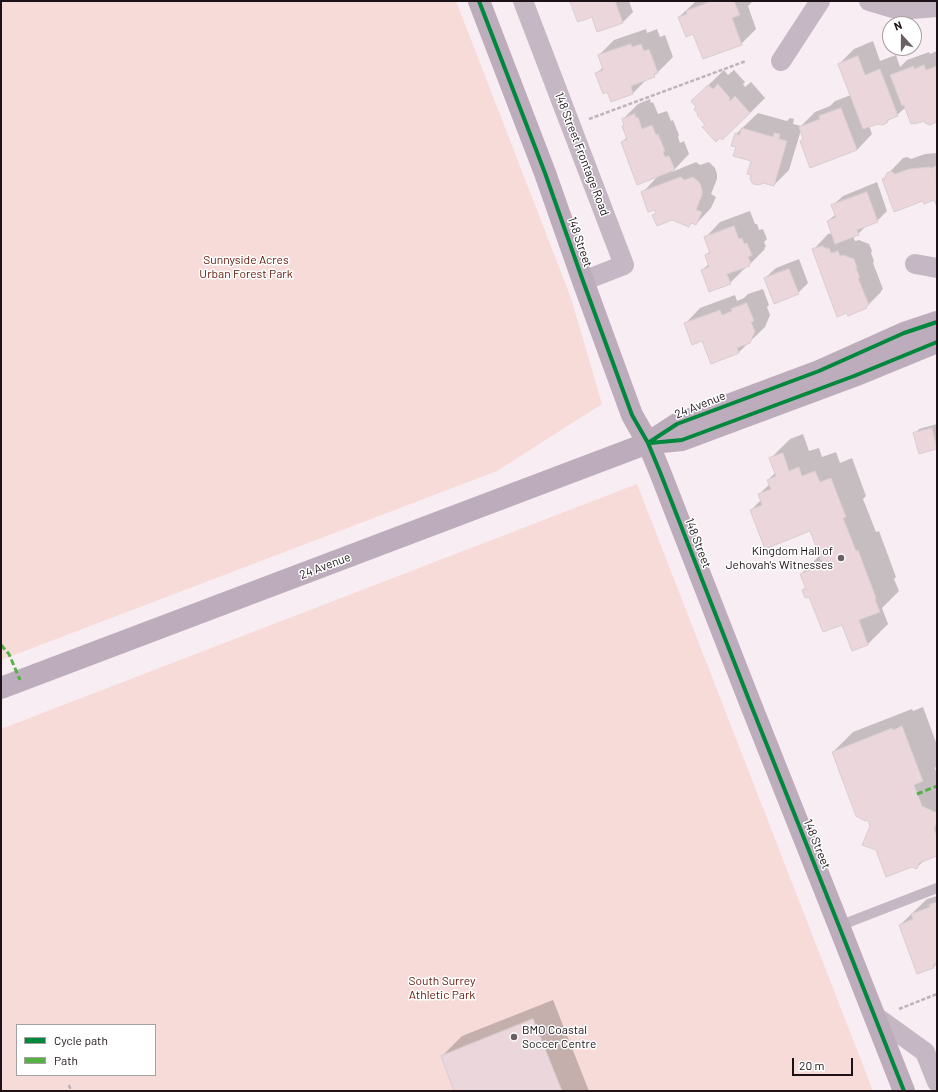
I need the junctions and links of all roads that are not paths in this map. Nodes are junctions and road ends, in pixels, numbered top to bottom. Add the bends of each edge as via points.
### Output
1 (479, 1) edge
2 (523, 1) edge
3 (820, 1) edge
4 (869, 1) edge
5 (937, 7) edge
6 (781, 61) dead end
7 (915, 264) dead end
8 (937, 268) edge
9 (583, 281) junction
10 (937, 322) edge
11 (937, 342) edge
12 (648, 443) junction
13 (1, 688) edge
14 (937, 888) edge
15 (839, 926) junction
16 (885, 1013) junction
17 (937, 1082) edge
18 (904, 1091) edge

1 - 9 main road, 148 Street
2 - 9 street, 148 Street Frontage Road via 624,265
3 - 6 street
4 - 5 street via 899,10
7 - 8 street
9 - 12 main road, 148 Street via 632,415
10 - 12 main road, 24 Avenue via 677,424
11 - 12 main road, 24 Avenue via 682,440
12 - 13 main road, 24 Avenue
12 - 15 main road, 148 Street
14 - 15 lane
15 - 16 main road, 148 Street
16 - 17 street via 925,1052
16 - 18 main road, 148 Street

